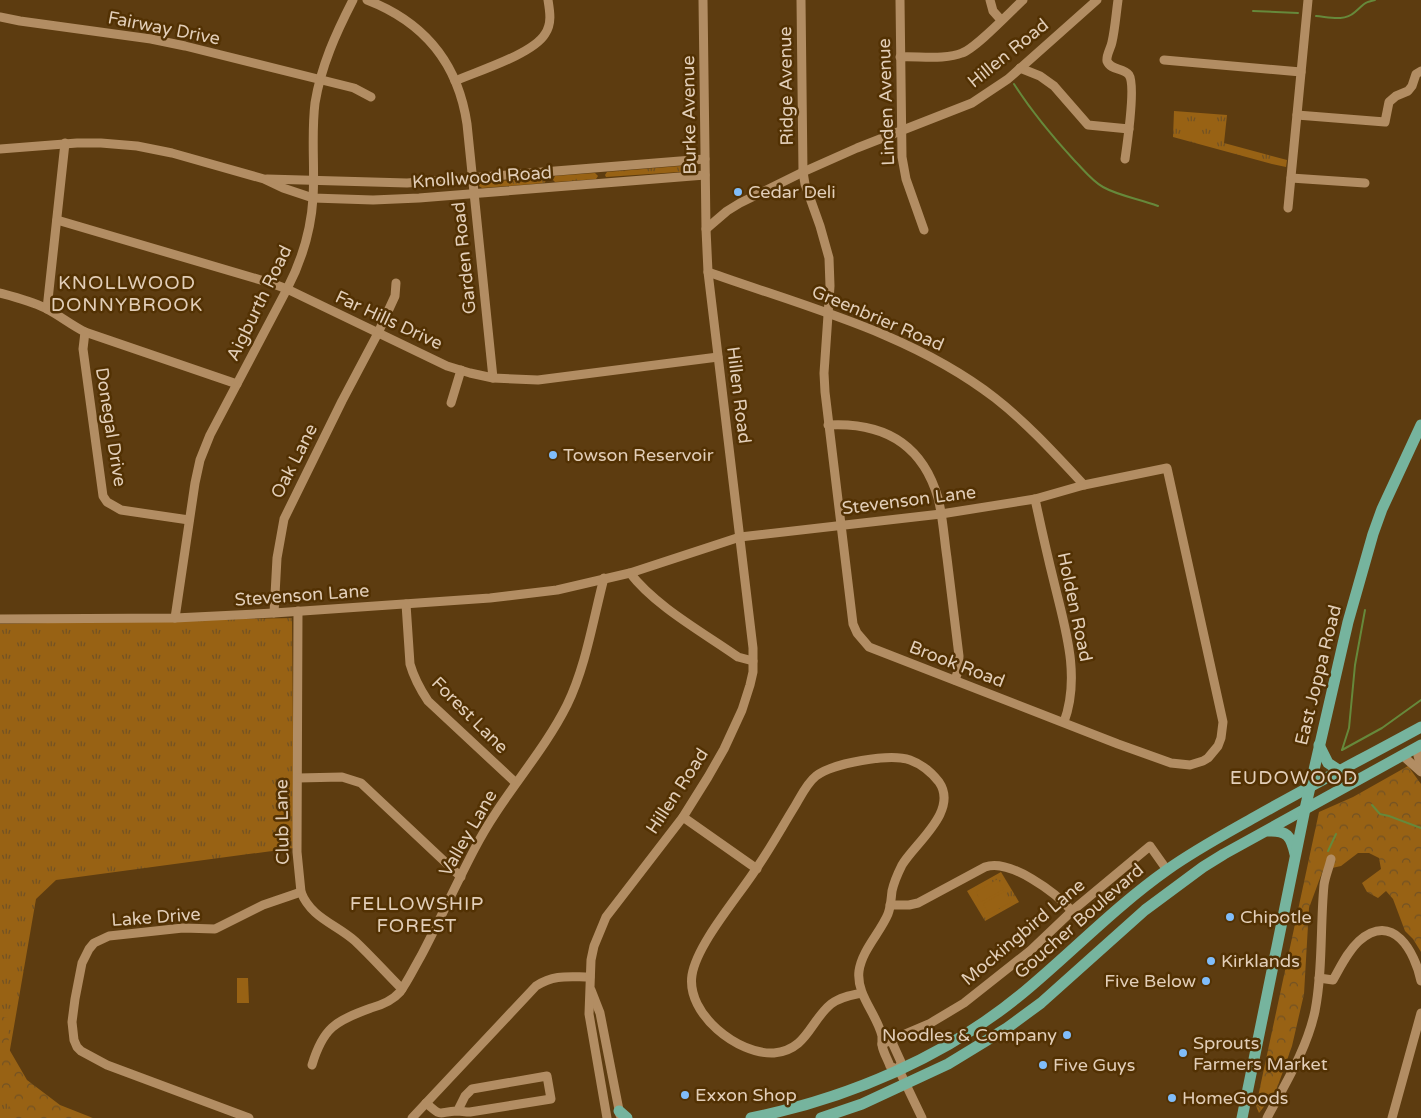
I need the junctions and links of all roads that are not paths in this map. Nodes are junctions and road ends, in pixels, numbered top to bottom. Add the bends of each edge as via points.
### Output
1 (353, 0) edge
2 (367, 0) edge
3 (548, 0) edge
4 (704, 0) edge
5 (801, 0) edge
6 (900, 0) edge
7 (990, 0) edge
8 (1023, 0) edge
9 (1097, 0) edge
10 (1118, 0) edge
11 (1308, 0) edge
12 (0, 17) edge
13 (1001, 20) junction
14 (900, 57) junction
15 (1164, 60) dead end
16 (1020, 68) junction
17 (1421, 71) edge
18 (1302, 72) junction
19 (320, 80) junction
20 (455, 81) junction
21 (371, 97) dead end
22 (1297, 115) junction
23 (901, 130) junction
24 (1128, 130) junction
25 (65, 143) junction
26 (0, 149) edge
27 (705, 159) junction
28 (1125, 159) dead end
29 (804, 172) junction
30 (706, 175) junction
31 (472, 178) junction
32 (1291, 178) junction
33 (264, 179) junction
34 (313, 181) junction
35 (1365, 183) dead end
36 (474, 195) junction
37 (313, 198) junction
38 (1288, 208) dead end
39 (57, 220) junction
40 (706, 229) junction
41 (924, 230) dead end
42 (708, 272) junction
43 (396, 283) dead end
44 (287, 289) junction
45 (0, 293) edge
46 (47, 309) junction
47 (828, 312) junction
48 (85, 332) junction
49 (378, 334) junction
50 (718, 357) junction
51 (461, 370) junction
52 (493, 378) junction
53 (237, 384) junction
54 (451, 402) dead end
55 (828, 425) junction
56 (1421, 425) edge
57 (1166, 468) joint
58 (1084, 485) junction
59 (1035, 499) junction
60 (941, 514) junction
61 (190, 520) junction
62 (841, 526) junction
63 (740, 537) junction
64 (656, 563) junction
65 (630, 573) junction
66 (604, 578) junction
67 (406, 604) junction
68 (298, 611) junction
69 (274, 613) junction
70 (175, 618) junction
71 (0, 619) edge
72 (753, 661) junction
73 (955, 680) junction
74 (1064, 722) junction
75 (1421, 727) edge
76 (1319, 745) junction
77 (1419, 747) edge
78 (1402, 756) junction
79 (1421, 768) edge
80 (1340, 771) junction
81 (1421, 772) edge
82 (298, 778) junction
83 (516, 783) junction
84 (1310, 786) junction
85 (1305, 809) junction
86 (683, 817) junction
87 (1266, 831) junction
88 (1296, 856) junction
89 (1331, 859) dead end
90 (757, 869) junction
91 (1167, 870) junction
92 (461, 877) junction
93 (301, 892) junction
94 (890, 905) junction
95 (1072, 911) junction
96 (590, 977) junction
97 (1319, 978) junction
98 (1421, 981) edge
99 (402, 989) junction
100 (591, 990) junction
101 (862, 993) junction
102 (1421, 1014) edge
103 (882, 1040) junction
104 (891, 1040) junction
105 (312, 1065) dead end
106 (899, 1070) junction
107 (906, 1084) junction
108 (426, 1103) junction
109 (458, 1110) junction
110 (622, 1116) edge
111 (249, 1118) edge
112 (412, 1118) edge
113 (607, 1118) edge
114 (751, 1118) edge
115 (821, 1118) edge
116 (922, 1118) edge
117 (1242, 1118) edge
118 (1267, 1118) edge
119 (1392, 1118) edge

1 - 19 street, Aigburth Road via 332,42
2 - 20 street, Garden Road via 394,12 419,30 436,49
3 - 20 street via 550,25 533,47
4 - 27 street, Burke Avenue
5 - 29 street, Ridge Avenue
6 - 14 street, Linden Avenue
7 - 13 street
8 - 13 street
9 - 16 street, Hillen Road
10 - 24 street via 1107,58 1113,68 1123,70 1130,77
11 - 18 street
12 - 19 street, Fairway Drive via 159,41
13 - 14 street via 962,53
14 - 23 street, Linden Avenue
15 - 18 street
16 - 23 street, Hillen Road via 972,103
16 - 24 street via 1054,86 1088,125
17 - 22 street via 1416,74 1408,91 1389,102 1385,122
18 - 22 street
19 - 21 street, Fairway Drive via 354,88
19 - 34 street, Aigburth Road via 314,113
20 - 31 street, Garden Road via 466,113
22 - 32 street
23 - 29 street, Hillen Road
23 - 41 street, Linden Avenue via 904,167
24 - 28 street
25 - 26 street, Knollwood Road
25 - 33 street, Knollwood Road via 156,149
25 - 39 street
27 - 30 street, Burke Avenue
27 - 31 street, Knollwood Road
29 - 40 street, Hillen Road via 740,203
29 - 47 street, Brook Road via 829,258
30 - 36 street, Knollwood Road
30 - 40 street, Burke Avenue
31 - 34 street, Knollwood Road via 407,183
31 - 36 street, Garden Road
32 - 35 street
32 - 38 street
33 - 34 street, Knollwood Road
33 - 37 street, Knollwood Road
34 - 37 street, Aigburth Road
36 - 37 street, Knollwood Road via 398,199
36 - 52 street, Garden Road
37 - 44 street, Aigburth Road via 305,246
39 - 44 street, Far Hills Drive
39 - 46 street
40 - 42 street, Hillen Road
42 - 47 street, Greenbrier Road
42 - 50 street, Hillen Road
43 - 49 street, Oak Lane via 395,296
44 - 49 street, Far Hills Drive
44 - 53 street, Aigburth Road
45 - 46 street
46 - 48 street
47 - 55 street, Brook Road via 824,384
47 - 58 street, Greenbrier Road via 939,361 987,393 1020,419
48 - 53 street
48 - 61 street, Donegal Drive via 83,349 103,496 121,510
49 - 51 street, Far Hills Drive
49 - 69 street, Oak Lane via 284,519 276,558
50 - 52 street, Far Hills Drive via 538,380
50 - 63 street, Hillen Road
51 - 52 street, Far Hills Drive
51 - 54 street
53 - 61 street, Aigburth Road via 202,454
55 - 60 street via 877,429 906,445 933,484
55 - 62 street, Brook Road
56 - 76 main road, East Joppa Road via 1373,534
57 - 58 street, Stevenson Lane
57 - 74 street, Brook Road via 1223,722 1221,738 1214,752 1203,761 1182,765
58 - 59 street, Stevenson Lane
59 - 60 street, Stevenson Lane
59 - 74 street, Holden Road via 1070,659 1072,687
60 - 62 street, Stevenson Lane
60 - 73 street via 959,656
61 - 70 street, Aigburth Road
62 - 63 street, Stevenson Lane
62 - 73 street, Brook Road via 853,624 860,638 869,647
63 - 64 street, Stevenson Lane
63 - 72 street, Hillen Road
64 - 65 street, Stevenson Lane
64 - 66 street, Stevenson Lane
65 - 66 street, Stevenson Lane
65 - 72 street via 639,586 655,599 738,657
66 - 67 street, Stevenson Lane via 557,590
66 - 83 street, Valley Lane via 574,690 554,728
67 - 68 street, Stevenson Lane
67 - 83 street, Forest Lane via 410,664 421,691
68 - 69 street, Stevenson Lane
68 - 82 street, Club Lane
69 - 70 street, Stevenson Lane
70 - 71 street, Stevenson Lane
72 - 86 street, Hillen Road via 750,685 734,728
73 - 74 street, Brook Road
75 - 80 main road, Goucher Boulevard
76 - 80 main road via 1328,763
76 - 84 main road, East Joppa Road
77 - 78 main road, Goucher Boulevard
77 - 79 street
78 - 81 street
78 - 85 main road, Goucher Boulevard
80 - 84 main road, Goucher Boulevard
82 - 92 street via 342,777 361,783
82 - 93 street, Club Lane via 297,852
83 - 92 street, Valley Lane via 481,836
84 - 85 main road, East Joppa Road
84 - 91 main road, Goucher Boulevard
85 - 87 main road, Goucher Boulevard
85 - 88 main road, East Joppa Road
86 - 90 street
86 - 96 street, Hillen Road via 606,917 594,946
87 - 88 main road via 1286,833
87 - 107 main road, Goucher Boulevard via 1203,867 1160,899 1054,993 1014,1023 965,1054
88 - 117 main road, East Joppa Road
89 - 97 street via 1324,883
90 - 94 street via 818,774 849,763 906,758 931,773 941,787 944,800 935,824 901,868
90 - 101 street via 696,960 691,984 705,1017 742,1046 773,1053 796,1045 834,1001
91 - 95 street, Mockingbird Lane via 1150,846
91 - 106 main road, Goucher Boulevard via 1007,1005
92 - 99 street, Valley Lane
93 - 99 street, Club Lane via 317,915 355,941
93 - 111 street, Lake Drive via 263,905 215,929 183,928 109,936 94,943 82,963 72,1022 74,1040 81,1051 115,1069
94 - 95 street via 918,903 985,867 996,865 1036,881 1057,895
94 - 101 street via 879,933 860,964 858,975
95 - 104 street, Mockingbird Lane via 1031,950 964,1003 929,1024
96 - 100 street, Hillen Road
96 - 108 street via 555,977 536,986
97 - 98 street via 1333,980 1355,946 1366,936 1381,931 1394,933 1408,946
97 - 118 street via 1308,1034
99 - 105 street, Valley Lane via 388,1002 354,1015 326,1033 318,1045
100 - 110 street via 600,1013
100 - 113 street via 589,1014
101 - 103 street
102 - 119 street
103 - 104 street
103 - 106 street via 890,1066
104 - 106 street via 901,1062
106 - 107 street
106 - 114 main road, Goucher Boulevard via 833,1097
107 - 115 main road, Goucher Boulevard
107 - 116 street
108 - 109 street via 437,1113
108 - 112 street
109 - 109 street via 470,1112 550,1099 547,1076 472,1089

